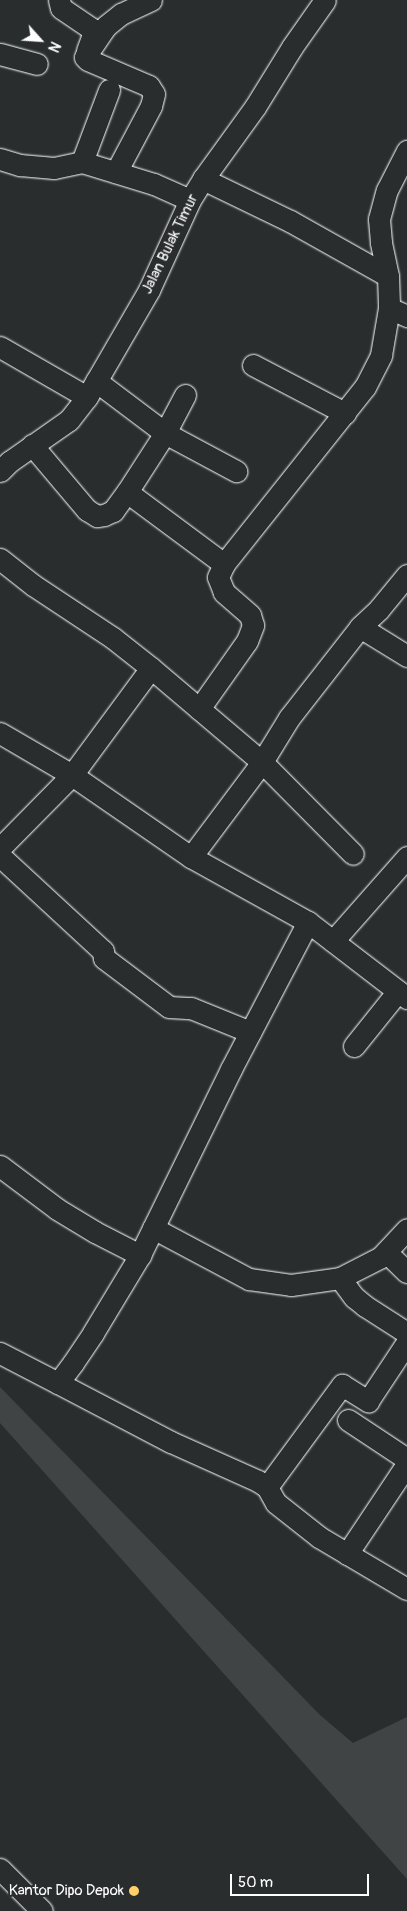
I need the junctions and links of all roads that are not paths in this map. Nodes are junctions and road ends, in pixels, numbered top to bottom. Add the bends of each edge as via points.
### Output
1 (59, 0) edge
2 (151, 0) edge
3 (326, 0) edge
4 (0, 54) edge
5 (85, 57) junction
6 (37, 64) dead end
7 (109, 90) dead end
8 (407, 152) edge
9 (0, 159) edge
10 (82, 162) junction
11 (116, 172) junction
12 (203, 179) junction
13 (190, 200) junction
14 (388, 276) junction
15 (398, 312) edge
16 (0, 346) edge
17 (253, 365) dead end
18 (91, 389) junction
19 (185, 395) dead end
20 (345, 413) junction
21 (165, 433) junction
22 (32, 445) junction
23 (0, 471) edge
24 (236, 471) dead end
25 (127, 492) junction
26 (0, 559) edge
27 (224, 564) junction
28 (407, 574) edge
29 (360, 628) junction
30 (407, 656) edge
31 (151, 668) junction
32 (199, 709) junction
33 (0, 733) edge
34 (262, 762) junction
35 (72, 775) junction
36 (0, 848) edge
37 (353, 854) dead end
38 (0, 856) edge
39 (191, 857) junction
40 (407, 858) edge
41 (308, 922) junction
42 (333, 942) junction
43 (403, 994) edge
44 (250, 1032) junction
45 (354, 1046) dead end
46 (0, 1166) edge
47 (153, 1228) junction
48 (407, 1230) edge
49 (386, 1252) junction
50 (140, 1255) junction
51 (407, 1272) edge
52 (340, 1278) junction
53 (407, 1333) edge
54 (407, 1342) edge
55 (0, 1353) edge
56 (58, 1383) junction
57 (348, 1420) dead end
58 (407, 1459) edge
59 (407, 1464) edge
60 (267, 1487) junction
61 (347, 1554) junction
62 (407, 1589) edge
63 (0, 1869) edge
64 (42, 1911) edge

1 - 5 street via 60,8 92,29
2 - 5 street via 121,14 106,26
3 - 12 street, Jalan Bulak Timur
4 - 6 street
5 - 11 street via 149,86 154,94 151,106
7 - 10 street
8 - 14 street via 387,190 379,219
9 - 10 street via 20,165 54,168
10 - 11 street
11 - 13 street
12 - 13 street, Jalan Bulak Timur
12 - 14 street via 290,221
13 - 18 street, Jalan Bulak Timur via 149,290
14 - 15 street
15 - 20 street via 381,355
16 - 18 street
17 - 20 street
18 - 21 street
18 - 22 street, Jalan Bulak Timur via 69,420
19 - 21 street
20 - 27 street
21 - 24 street
21 - 25 street
22 - 23 street, Jalan Bulak Timur
22 - 25 street via 88,510 97,516 113,511
25 - 27 street
26 - 31 street via 33,585 114,638
27 - 32 street via 218,577 224,592 250,615 253,625 247,641
28 - 29 street
29 - 30 street
29 - 34 street via 289,718
31 - 32 street
31 - 35 street
32 - 34 street
33 - 35 street
34 - 37 street
34 - 39 street
35 - 36 street
35 - 39 street
38 - 44 street via 103,951 104,958 169,1007 191,1008
39 - 41 street
40 - 42 street
41 - 42 street
41 - 44 street
42 - 43 street
43 - 45 street
44 - 47 street
46 - 50 street via 58,1209
47 - 50 street
47 - 52 street via 249,1278 291,1284
48 - 49 street
49 - 51 street
49 - 52 street
50 - 56 street
52 - 53 street via 365,1306
54 - 60 street via 368,1401 342,1385
55 - 56 street
56 - 60 street
57 - 58 street
59 - 61 street
60 - 61 street via 276,1503 319,1537
61 - 62 street
63 - 64 street

